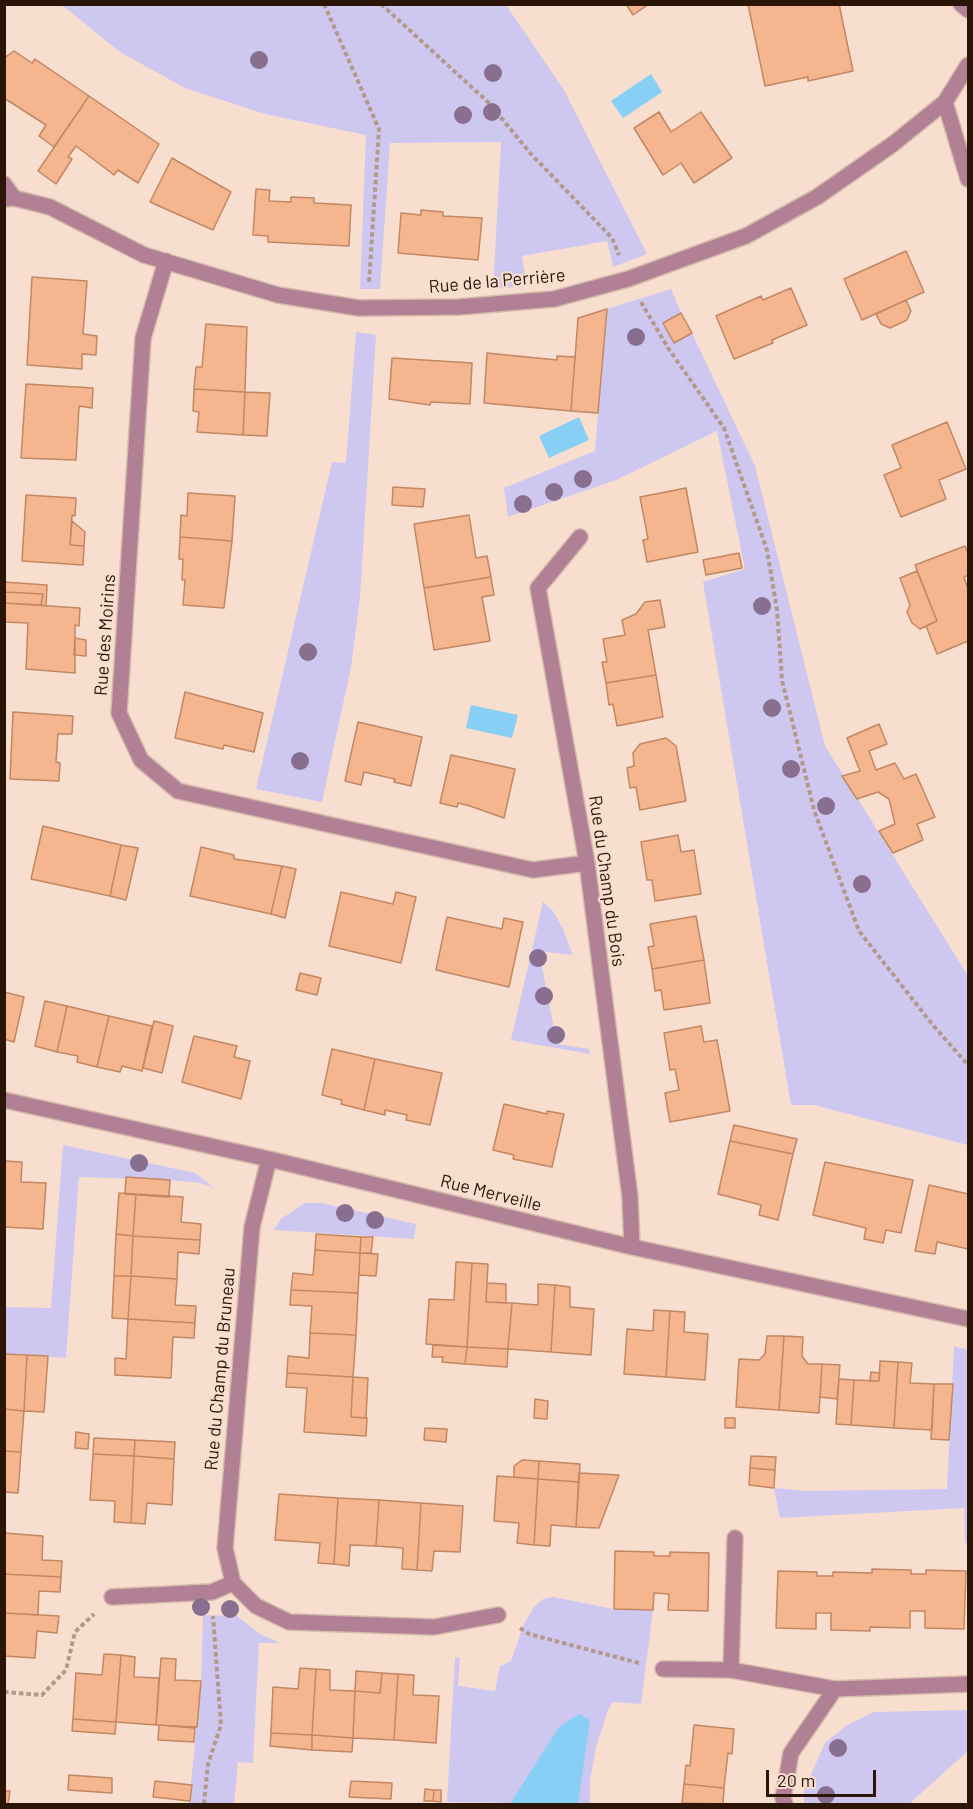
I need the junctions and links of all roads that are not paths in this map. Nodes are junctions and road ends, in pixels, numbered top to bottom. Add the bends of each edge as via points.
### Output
1 (961, 4) edge
2 (969, 10) edge
3 (969, 65) edge
4 (945, 102) junction
5 (969, 179) edge
6 (4, 184) edge
7 (9, 198) edge
8 (166, 261) junction
9 (579, 537) dead end
10 (587, 863) junction
11 (4, 1100) edge
12 (269, 1159) junction
13 (632, 1247) junction
14 (969, 1319) edge
15 (735, 1538) dead end
16 (233, 1583) junction
17 (112, 1597) road end
18 (498, 1615) road end
19 (663, 1669) road end
20 (731, 1670) junction
21 (969, 1684) edge
22 (835, 1689) junction
23 (784, 1804) edge

1 - 2 street
3 - 4 street, Rue de la Perrière
4 - 5 street
4 - 8 street, Rue de la Perrière via 817,197 746,236 628,279 554,299 459,307 367,308 278,295
6 - 7 street, Rue de la Perrière
7 - 8 street, Rue de la Perrière via 50,207 144,255
8 - 10 street, Rue des Moirins via 143,338 119,713 141,760 178,790 533,870
9 - 10 street, Rue du Champ du Bois via 538,588
10 - 13 street, Rue du Champ du Bois via 630,1197
11 - 12 street, Rue Merveille
12 - 13 street, Rue Merveille
12 - 16 street, Rue du Champ du Bruneau via 250,1239 225,1548
13 - 14 street, Rue Merveille
15 - 20 street
16 - 17 street via 212,1592
16 - 18 street via 256,1606 289,1622 434,1627
19 - 20 street
20 - 22 street
21 - 22 street
22 - 23 street via 791,1752

